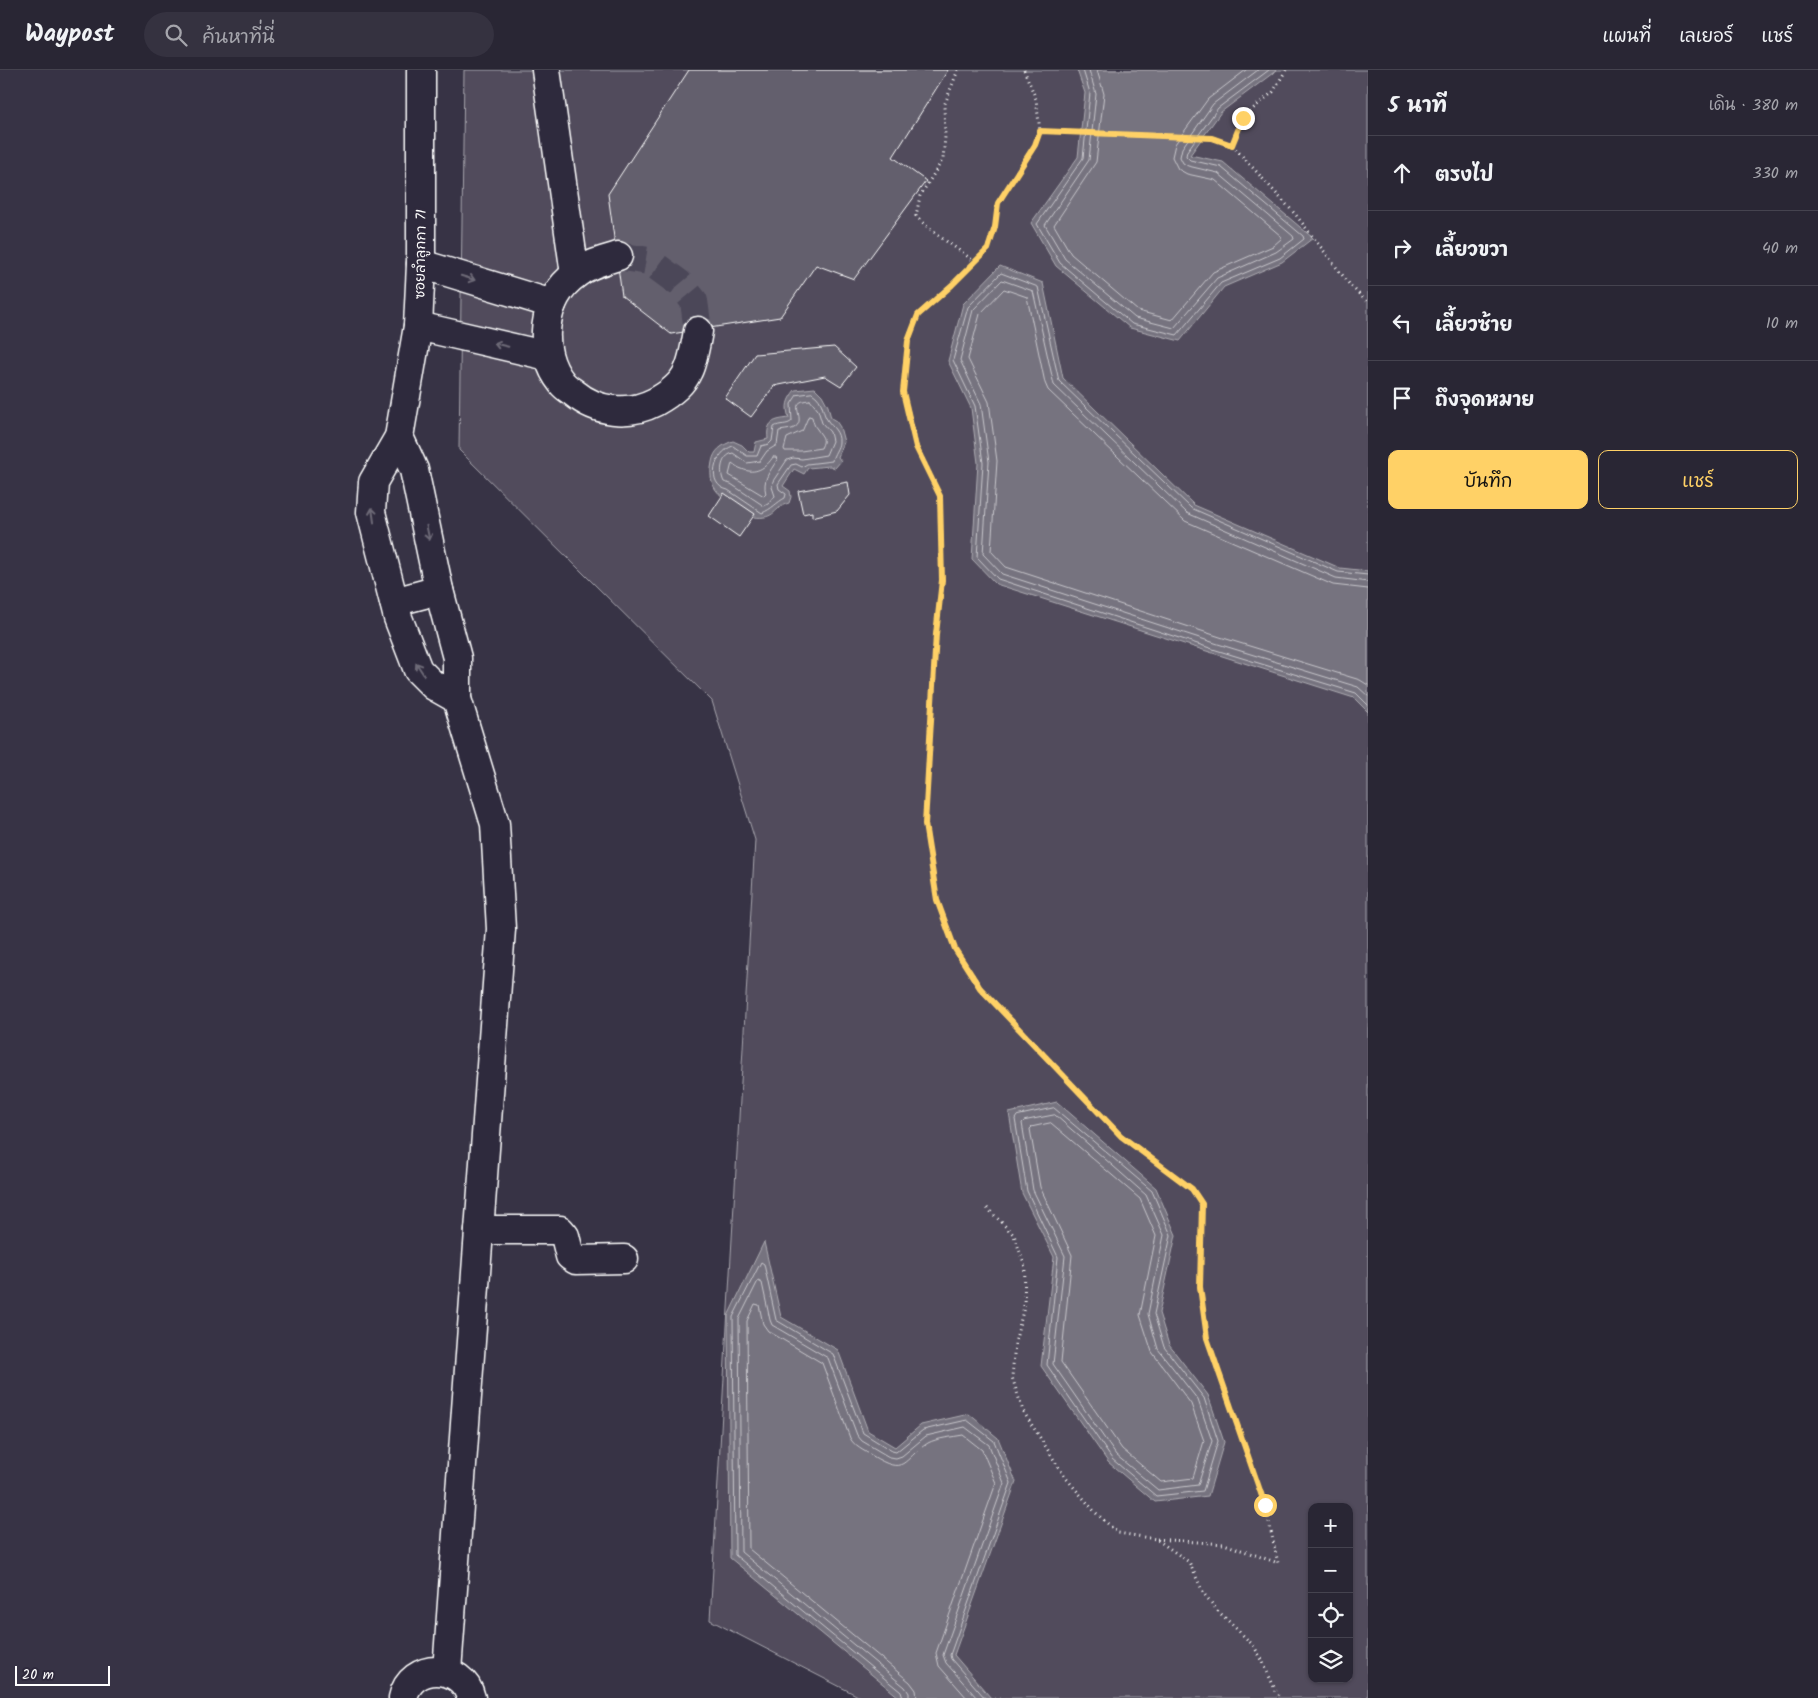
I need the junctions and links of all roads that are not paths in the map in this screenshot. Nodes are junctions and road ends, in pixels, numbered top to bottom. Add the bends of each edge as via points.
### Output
1 (421, 70) edge
2 (546, 70) edge
3 (618, 256) tunnel mouth
4 (421, 264) junction
5 (575, 274) junction
6 (552, 304) junction
7 (418, 326) junction
8 (698, 331) tunnel mouth
9 (548, 356) junction
10 (399, 437) junction
11 (439, 590) junction
12 (394, 602) junction
13 (457, 699) junction
14 (479, 1230) junction
15 (624, 1259) dead end
16 (447, 1671) junction
17 (404, 1698) edge
18 (471, 1698) edge

1 - 4 street, ซอยลำลูกกา 71
2 - 5 street
3 - 5 street via 594,263
4 -> 6 street
4 - 7 street, ซอยลำลูกกา 71
5 - 6 street via 561,288
6 - 9 street via 545,330
9 -> 7 street
7 - 10 street, ซอยลำลูกกา 71
8 - 9 street via 688,371 669,394 643,408 613,411 585,402 562,383
10 -> 11 street via 414,470
12 -> 10 street via 371,512 374,482
11 - 12 street
11 - 13 street via 457,658
13 -> 12 street via 434,686 418,670
13 - 14 street via 496,824 501,929
14 - 15 street via 560,1230 565,1236 570,1256 576,1260
14 - 16 street
16 - 17 street via 429,1671 413,1680
16 - 18 street via 460,1679

